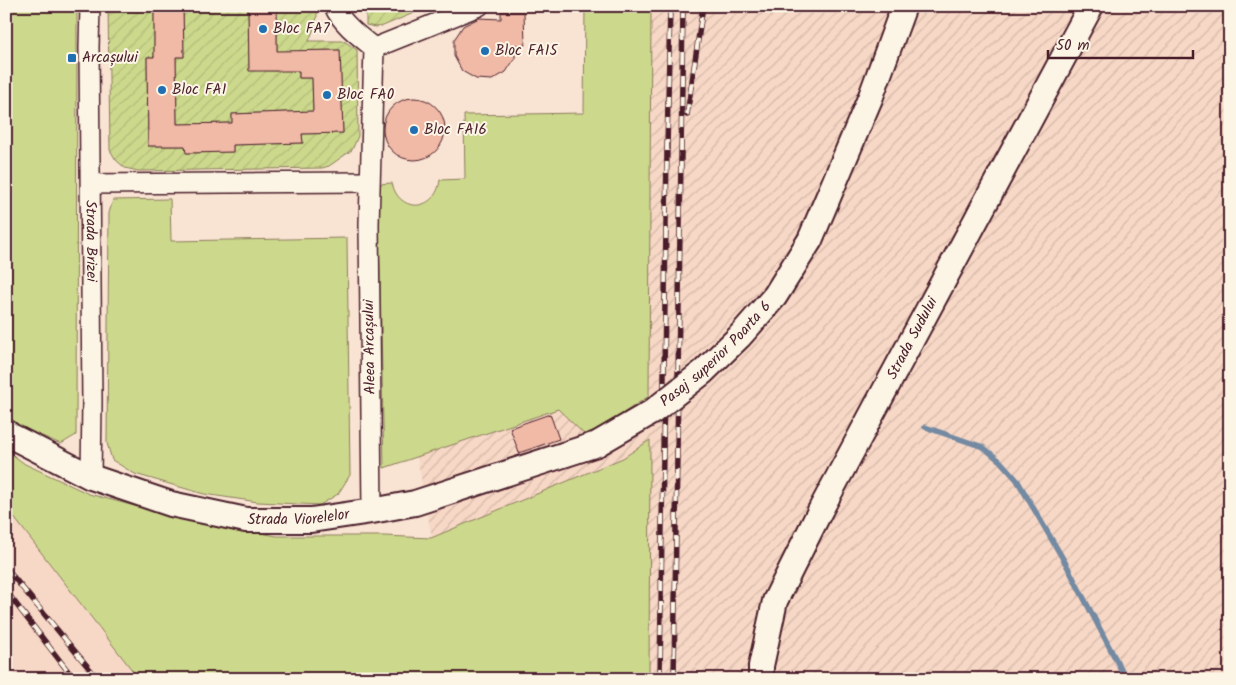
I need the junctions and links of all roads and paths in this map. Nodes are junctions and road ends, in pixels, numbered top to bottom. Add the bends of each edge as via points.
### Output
1 (90, 6) edge
2 (334, 6) edge
3 (479, 6) edge
4 (904, 6) edge
5 (1091, 6) edge
6 (374, 48) junction
7 (369, 182) junction
8 (91, 184) junction
9 (6, 432) edge
10 (597, 444) joint
11 (91, 477) junction
12 (372, 511) junction
13 (761, 679) edge

1 - 8 street, Strada Brizei
2 - 6 street via 337,13
3 - 6 street
4 - 10 street, Pasaj superior Poarta 6, bridge via 871,96 810,240 775,296 703,372 652,412
5 - 13 street, Strada Sudului via 821,509 775,601
6 - 7 street, Aleea Arcașului
7 - 8 street
7 - 12 street, Aleea Arcașului
8 - 11 street, Strada Brizei
9 - 11 street, Strada Viorelelor
10 - 12 street, Strada Viorelelor via 416,503
11 - 12 street, Strada Viorelelor via 170,504 246,520 311,520

